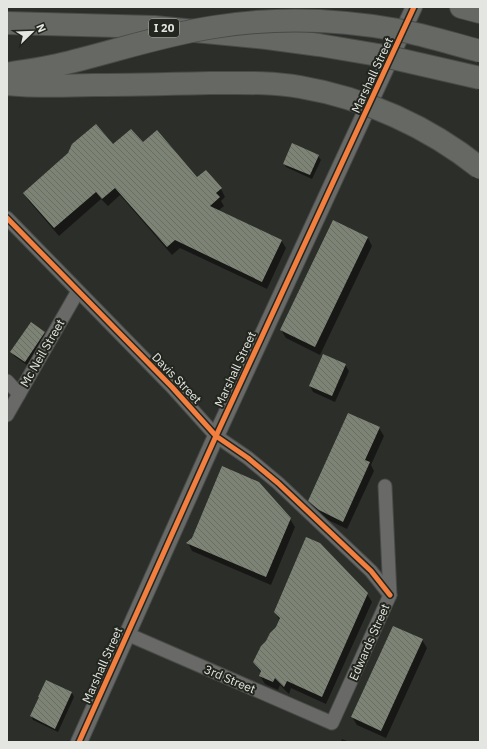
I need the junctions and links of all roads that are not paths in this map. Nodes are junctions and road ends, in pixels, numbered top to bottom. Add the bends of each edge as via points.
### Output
1 (414, 7) edge
2 (461, 7) edge
3 (480, 12) edge
4 (7, 23) edge
5 (480, 51) edge
6 (7, 74) edge
7 (480, 78) edge
8 (7, 84) edge
9 (480, 168) edge
10 (7, 218) edge
11 (78, 290) junction
12 (7, 381) edge
13 (19, 394) junction
14 (7, 415) edge
15 (216, 436) junction
16 (385, 486) dead end
17 (390, 595) junction
18 (127, 634) junction
19 (332, 723) joint
20 (79, 742) edge

1 - 15 street, Marshall Street
2 - 3 highway
4 - 7 highway, I 20, bridge via 154,27 268,38 392,58
5 - 6 highway, bridge via 399,30 356,24 319,20 254,21 151,40 57,66
8 - 9 highway, bridge via 53,86 245,83 300,87 339,96 387,113 420,128
10 - 11 street, Davis Street
11 - 13 street, Mc Neil Street
11 - 15 street, Davis Street
12 - 13 street
13 - 14 street, Mc Neil Street
15 - 17 street, Davis Street via 278,483 371,571
15 - 18 street, Marshall Street
16 - 17 street, Edwards Street
17 - 19 street, Edwards Street
18 - 19 street, 3rd Street
18 - 20 street, Marshall Street

